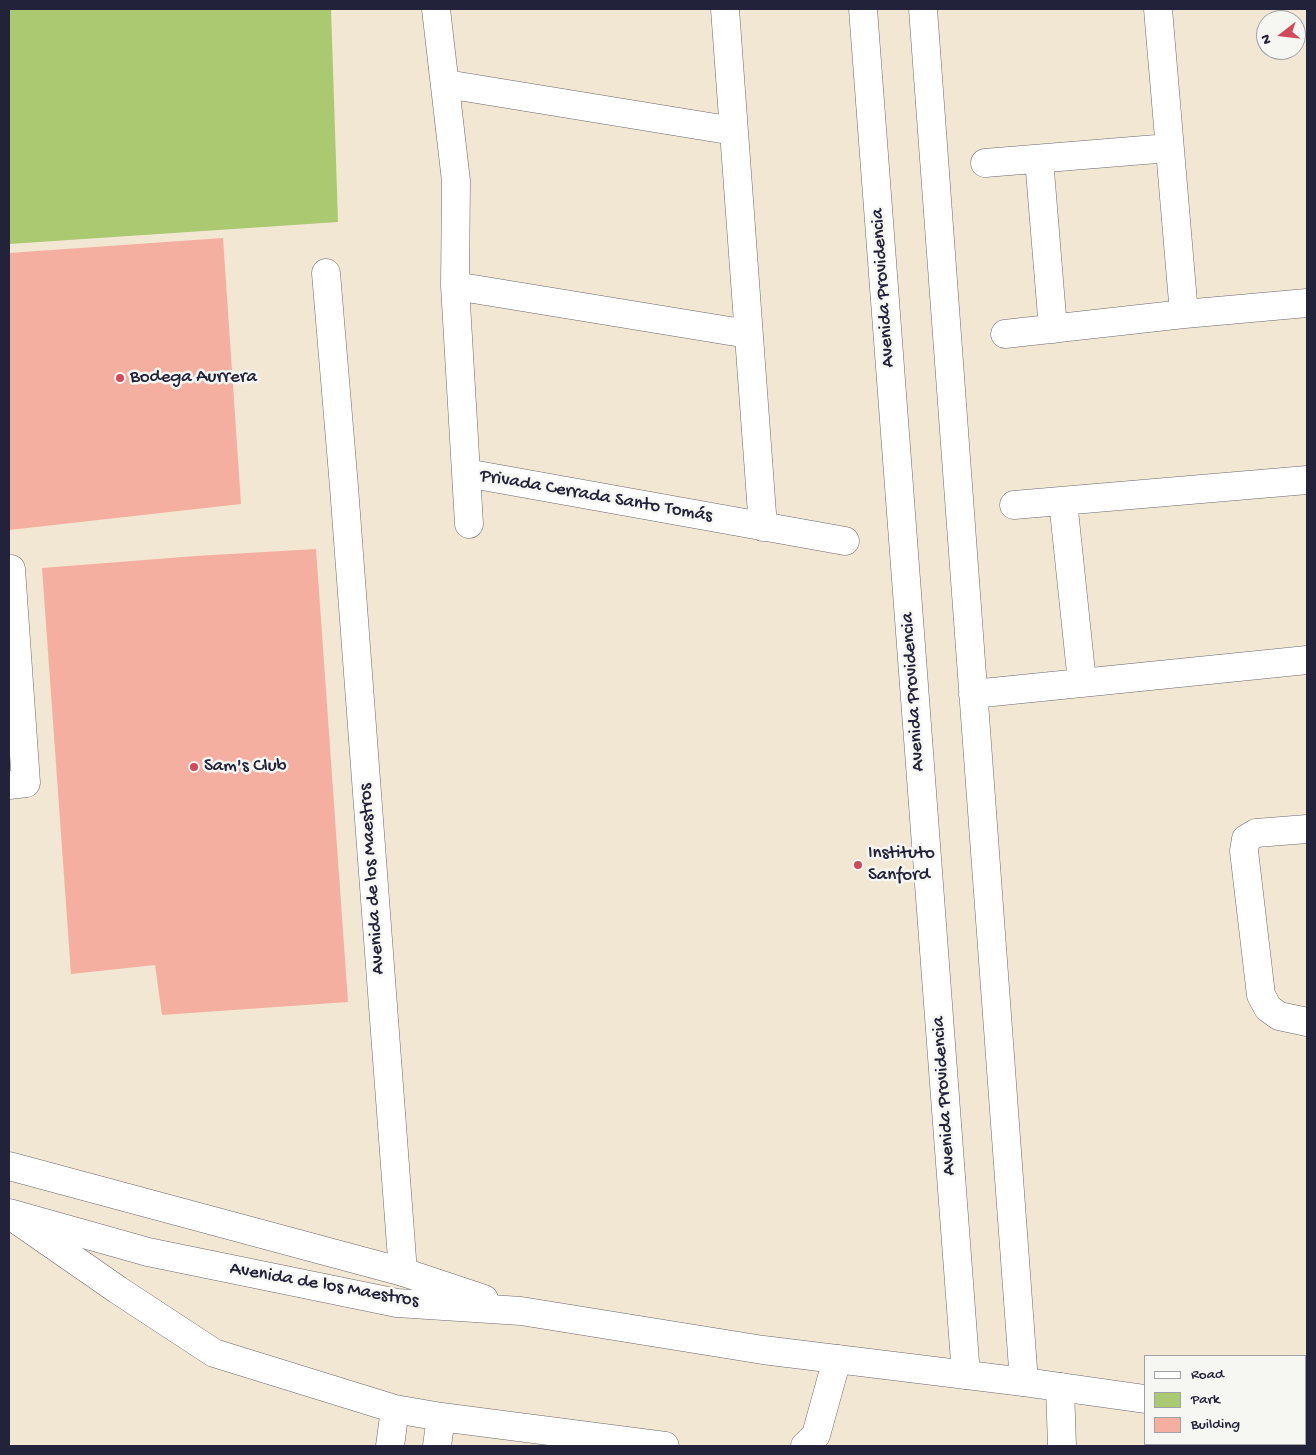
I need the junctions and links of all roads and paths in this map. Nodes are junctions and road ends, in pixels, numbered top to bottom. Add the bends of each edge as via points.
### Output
1 (436, 9) edge
2 (725, 9) edge
3 (863, 9) edge
4 (924, 9) edge
5 (1158, 9) edge
6 (446, 84) junction
7 (734, 131) junction
8 (1169, 148) junction
9 (1040, 159) junction
10 (985, 163) dead end
11 (326, 273) dead end
12 (455, 286) junction
13 (1307, 303) edge
14 (1184, 314) junction
15 (1053, 329) junction
16 (748, 334) junction
17 (1005, 334) dead end
18 (466, 473) junction
19 (1307, 480) edge
20 (1063, 501) junction
21 (1014, 505) dead end
22 (469, 524) dead end
23 (763, 527) junction
24 (845, 542) dead end
25 (9, 570) edge
26 (1307, 660) edge
27 (1082, 682) junction
28 (973, 694) junction
29 (9, 785) edge
30 (1307, 829) edge
31 (1307, 1022) edge
32 (9, 1166) edge
33 (9, 1213) edge
34 (403, 1272) junction
35 (522, 1311) junction
36 (837, 1359) junction
37 (966, 1375) junction
38 (1024, 1382) junction
39 (1060, 1387) junction
40 (1144, 1399) edge
41 (395, 1408) junction
42 (441, 1417) junction
43 (390, 1446) edge
44 (436, 1446) edge
45 (665, 1446) edge
46 (805, 1446) edge
47 (1062, 1446) edge

1 - 6 street, Privada Cerrada Santo Tomás
2 - 7 street
3 - 37 street, Avenida Providencia
4 - 28 street
5 - 8 street
6 - 7 street
6 - 12 street, Privada Cerrada Santo Tomás via 456,181
7 - 16 street
8 - 9 street
8 - 14 street
9 - 10 street
9 - 15 street
11 - 34 street, Avenida de los Maestros
12 - 16 street
12 - 18 street, Privada Cerrada Santo Tomás
13 - 14 street
14 - 15 street
15 - 17 street
16 - 23 street
18 - 22 street
18 - 23 street, Privada Cerrada Santo Tomás
19 - 20 street
20 - 21 street
20 - 27 street
23 - 24 street, Privada Cerrada Santo Tomás
25 - 29 street via 26,783
26 - 27 street
27 - 28 street
28 - 38 street
30 - 31 street via 1256,834 1246,839 1244,851 1261,995 1268,1008 1279,1016
32 - 34 street, Avenida de los Maestros
33 - 35 street, Avenida de los Maestros via 148,1252 397,1303
33 - 41 street via 214,1353
34 - 35 street, Avenida de los Maestros
35 - 36 street
36 - 37 street
36 - 46 street via 816,1435
37 - 38 street
38 - 39 street
39 - 40 street
39 - 47 street
41 - 42 street
41 - 43 street
42 - 44 street
42 - 45 street

